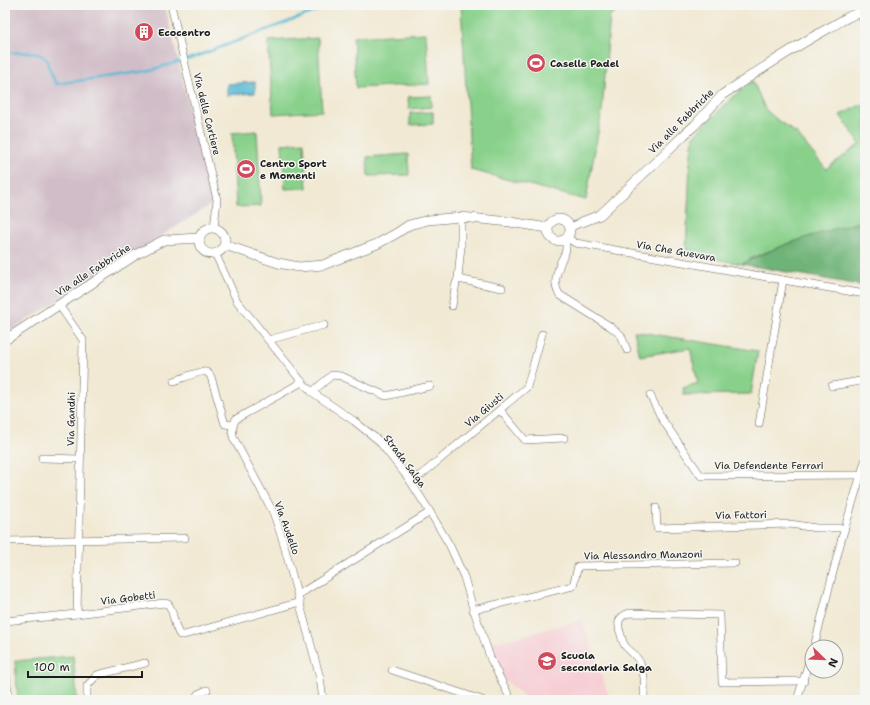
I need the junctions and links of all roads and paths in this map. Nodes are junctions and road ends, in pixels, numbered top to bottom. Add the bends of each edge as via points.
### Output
1 (171, 5) edge
2 (860, 10) edge
3 (865, 24) edge
4 (461, 217) junction
5 (582, 222) joint
6 (214, 228) junction
7 (548, 228) junction
8 (567, 235) junction
9 (200, 238) junction
10 (225, 245) junction
11 (215, 254) junction
12 (458, 279) junction
13 (783, 280) junction
14 (502, 288) dead end
15 (865, 294) edge
16 (59, 305) junction
17 (452, 306) dead end
18 (324, 325) dead end
19 (542, 334) dead end
20 (5, 340) edge
21 (268, 340) junction
22 (627, 350) dead end
23 (865, 380) edge
24 (174, 381) dead end
25 (302, 382) junction
26 (430, 386) dead end
27 (832, 386) dead end
28 (312, 392) junction
29 (650, 395) dead end
30 (500, 410) junction
31 (759, 424) dead end
32 (232, 425) junction
33 (564, 438) dead end
34 (42, 458) dead end
35 (80, 459) junction
36 (865, 461) edge
37 (860, 475) junction
38 (409, 479) junction
39 (656, 508) dead end
40 (430, 512) junction
41 (844, 528) junction
42 (185, 538) dead end
43 (78, 540) junction
44 (5, 541) edge
45 (735, 563) dead end
46 (298, 595) junction
47 (300, 602) junction
48 (473, 610) junction
49 (77, 614) junction
50 (5, 621) edge
51 (816, 639) edge
52 (145, 663) dead end
53 (5, 667) edge
54 (392, 670) dead end
55 (804, 681) joint
56 (207, 690) dead end
57 (9, 700) edge
58 (87, 700) edge
59 (194, 700) edge
60 (323, 700) edge
61 (482, 700) edge
62 (510, 700) edge
63 (644, 700) edge
64 (797, 700) edge

1 - 6 street, Via delle Cartiere via 218,200
2 - 3 street
2 - 5 street, Via alle Fabbriche via 722,95 695,125 600,215
4 - 7 street
4 - 10 street via 428,220 409,225 377,244 324,265 299,267 278,263
4 - 12 street
5 - 8 street
6 - 9 street via 203,231
6 - 10 street via 223,234
7 - 8 street via 550,236 557,241 562,241
7 - 8 street via 554,221 564,220 567,224
8 - 13 street, Via Che Guevara via 575,243
8 - 22 street via 566,250 556,276 557,290 560,295 621,335
9 - 11 street via 202,248 207,253
9 - 16 street, Via alle Fabbriche via 164,240 137,254
10 - 11 street
11 - 21 street, Strada Salga via 237,301
12 - 14 street
12 - 17 street
13 - 15 street, Via Che Guevara
13 - 31 street
16 - 20 street, Via alle Fabbriche
16 - 35 street, Via Gandhi via 82,340
18 - 21 street
19 - 30 street, Via Giusti via 527,387
21 - 25 street, Strada Salga
23 - 27 street
24 - 32 street via 200,372 208,373 225,424
25 - 28 street, Strada Salga
25 - 32 street via 236,420
26 - 28 street via 386,396 332,375
28 - 38 street, Strada Salga via 378,440
29 - 37 street, Via Defendente Ferrari via 662,419 701,476
30 - 33 street via 525,440
30 - 38 street, Via Giusti via 421,475
32 - 46 street, Via Audello via 233,437 273,512
34 - 35 street
35 - 43 street, Via Gandhi
36 - 37 street
37 - 41 street
38 - 40 street, Strada Salga
39 - 41 street, Via Fattori via 657,528 790,524 816,528
40 - 46 street
40 - 48 street, Strada Salga via 464,577
41 - 51 street
42 - 43 street
43 - 44 street
43 - 49 street, Via Gandhi
45 - 48 street, Via Alessandro Manzoni via 578,566 573,586
46 - 47 street, Via Audello
47 - 49 street, Via Gobetti via 184,635 177,631 171,607 164,603
47 - 60 street, Via Audello via 320,678
48 - 62 street, Strada Salga via 491,660
49 - 50 street, Via Gobetti
52 - 58 street via 97,675 87,686
53 - 57 street
54 - 61 street
55 - 63 street via 722,682 720,615 629,613 621,617 619,627 624,644 641,664
55 - 64 street
56 - 59 street via 198,694

